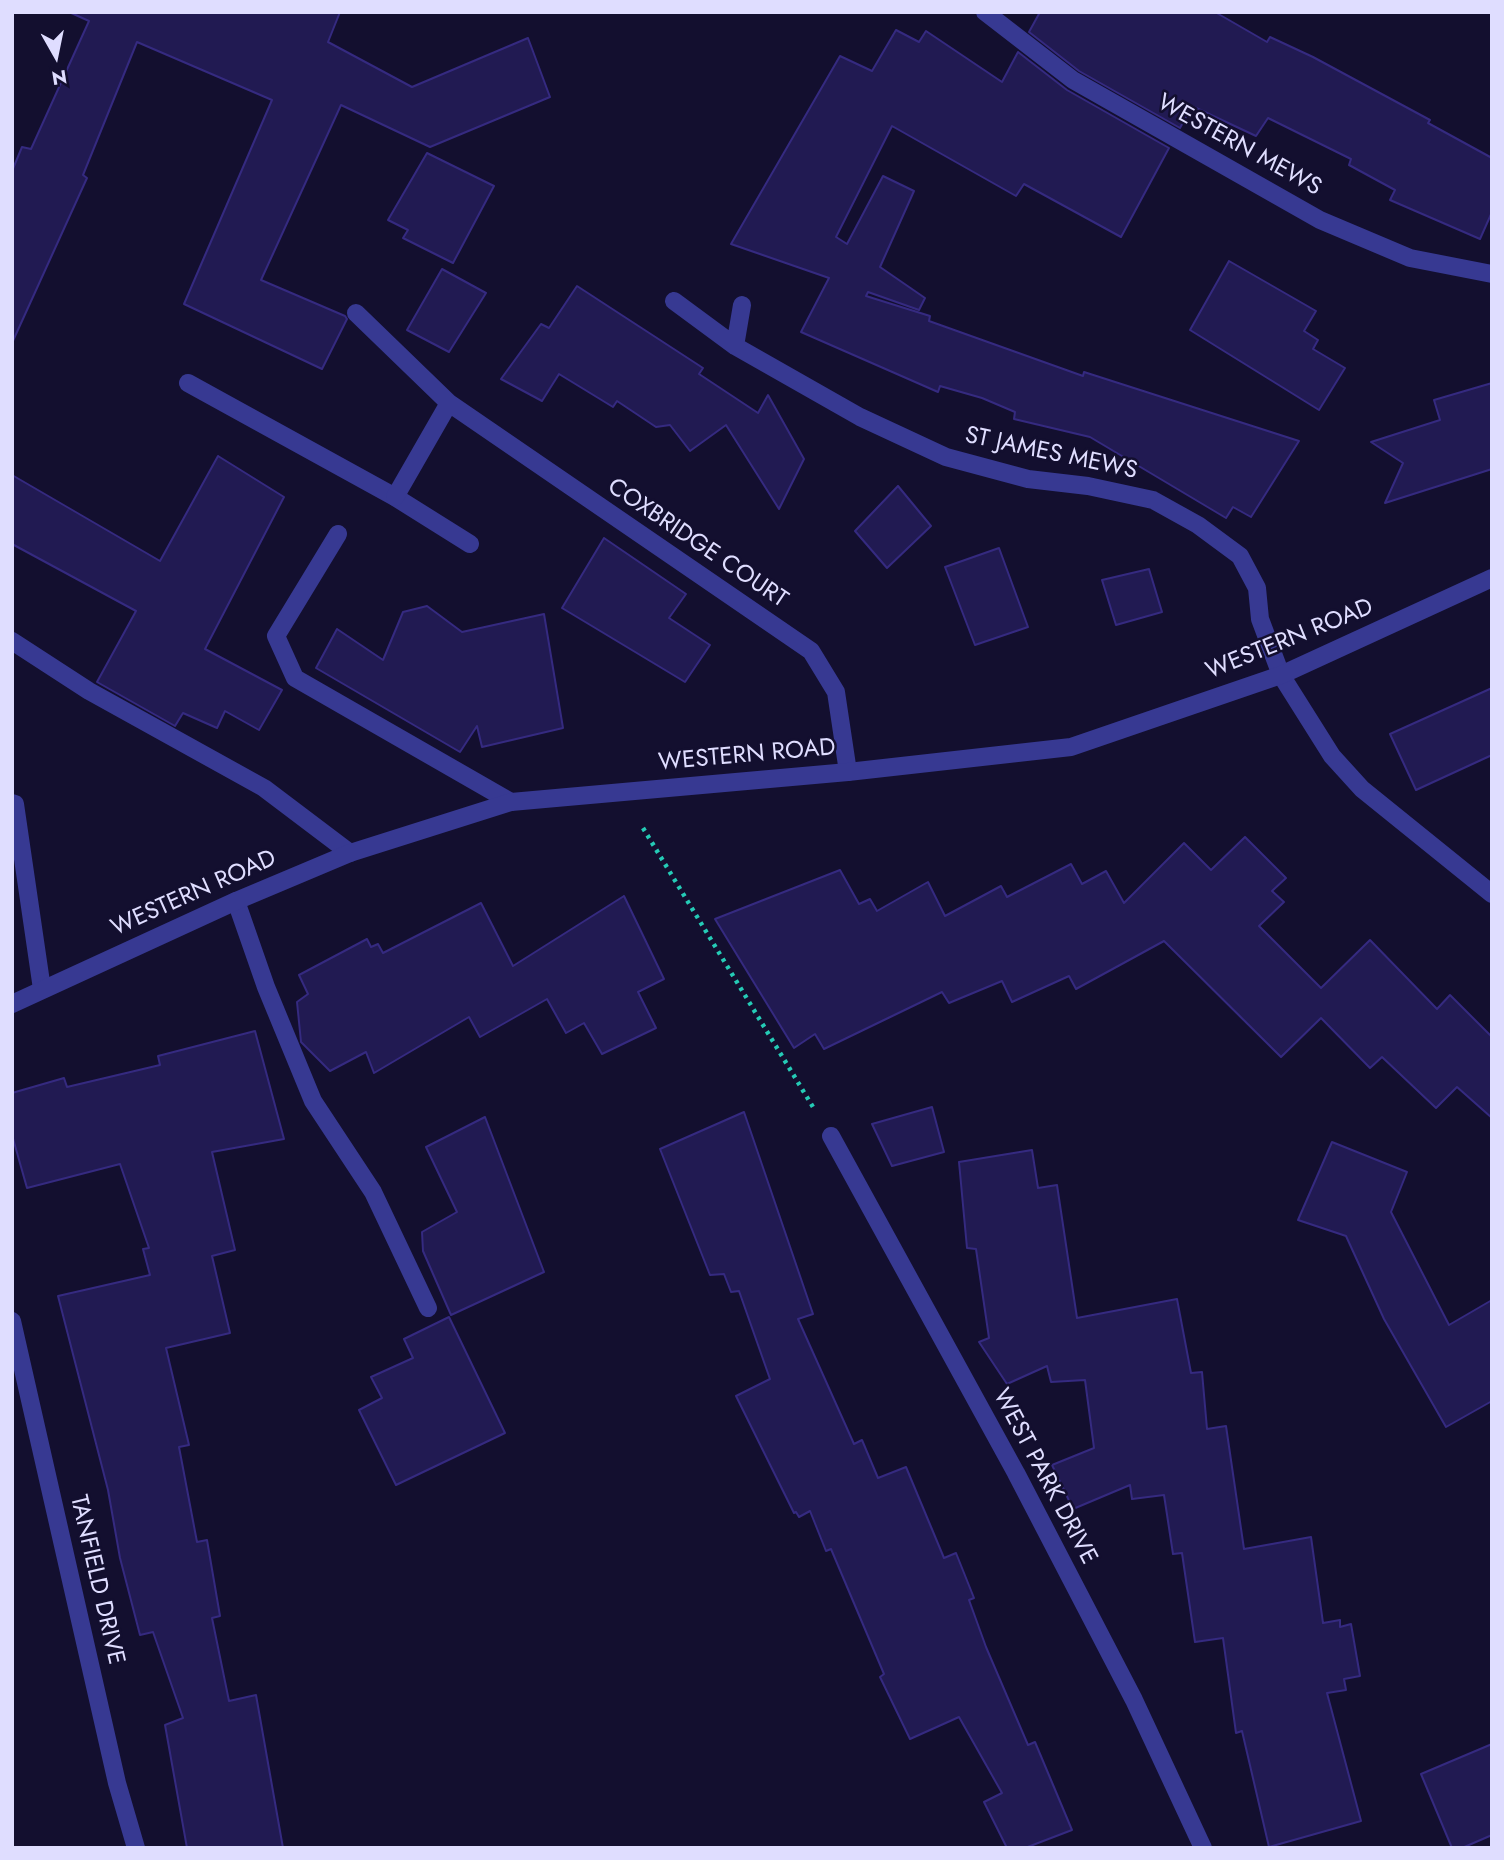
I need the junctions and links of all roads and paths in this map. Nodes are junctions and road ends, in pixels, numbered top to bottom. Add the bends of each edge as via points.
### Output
1 (985, 12) edge
2 (1492, 274) edge
3 (674, 301) dead end
4 (742, 304) dead end
5 (356, 313) dead end
6 (735, 346) junction
7 (188, 383) dead end
8 (449, 404) junction
9 (396, 497) junction
10 (338, 534) dead end
11 (471, 544) dead end
12 (1492, 578) edge
13 (12, 641) edge
14 (1281, 676) junction
15 (848, 772) junction
16 (621, 791) junction
17 (511, 802) junction
18 (12, 803) edge
19 (350, 853) junction
20 (1492, 894) edge
21 (236, 901) junction
22 (42, 989) junction
23 (12, 1004) edge
24 (831, 1136) joint
25 (428, 1308) dead end
26 (12, 1321) edge
27 (15, 1345) edge
28 (136, 1848) edge
29 (1203, 1848) edge

1 - 2 street, WESTERN MEWS via 1073,80 1320,220 1410,258
3 - 6 street, ST JAMES MEWS
4 - 6 street
5 - 8 street, COXBRIDGE COURT
6 - 14 street, ST JAMES MEWS via 860,417 946,457 1028,479 1153,500 1198,525 1240,556 1257,588 1260,619
7 - 9 street
8 - 9 street
8 - 15 street, COXBRIDGE COURT via 811,651 836,692
9 - 11 street
10 - 17 street via 276,636 295,678
12 - 14 street, WESTERN ROAD
13 - 19 street via 89,691 264,788
14 - 15 street, WESTERN ROAD via 1071,747
14 - 20 street, ST JAMES MEWS via 1332,756 1362,789
15 - 16 street, WESTERN ROAD
16 - 17 street, WESTERN ROAD
16 - 24 path
17 - 19 street, WESTERN ROAD
18 - 22 street
19 - 21 street, WESTERN ROAD
21 - 22 street, WESTERN ROAD
21 - 25 street via 313,1101 373,1192
22 - 23 street, WESTERN ROAD
24 - 29 street, WEST PARK DRIVE via 1016,1473 1134,1700
26 - 27 street, TANFIELD DRIVE
27 - 28 street, TANFIELD DRIVE

